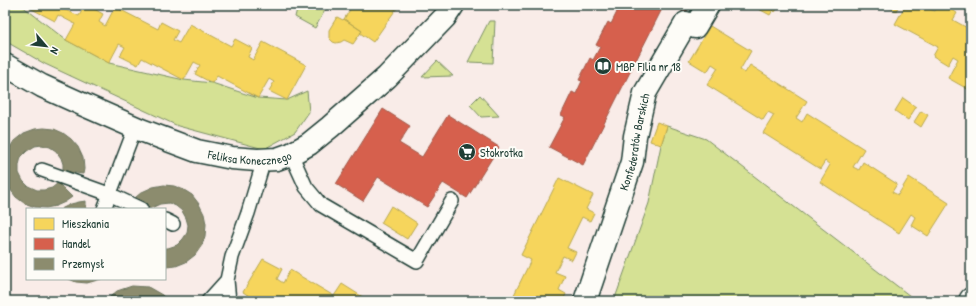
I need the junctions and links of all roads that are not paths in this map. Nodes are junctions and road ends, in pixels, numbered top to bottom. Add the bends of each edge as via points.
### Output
1 (453, 5) edge
2 (708, 5) edge
3 (5, 65) edge
4 (136, 128) junction
5 (291, 154) junction
6 (264, 160) junction
7 (42, 170) dead end
8 (109, 194) junction
9 (452, 201) dead end
10 (104, 208) edge
11 (139, 208) edge
12 (227, 280) junction
13 (208, 301) edge
14 (229, 301) edge
15 (585, 301) edge

1 - 5 street, Feliksa Konecznego via 446,17 387,77 309,144
2 - 15 street, Konfederatów Barskich via 695,27 686,23 645,93 632,162
3 - 4 street, Feliksa Konecznego via 42,86
4 - 6 street, Feliksa Konecznego via 197,151 232,158
4 - 8 lane
5 - 6 street, Feliksa Konecznego
5 - 9 lane via 306,187 322,205 417,260
6 - 12 lane
7 - 8 lane
8 - 10 lane
8 - 11 lane
12 - 13 lane
12 - 14 lane

